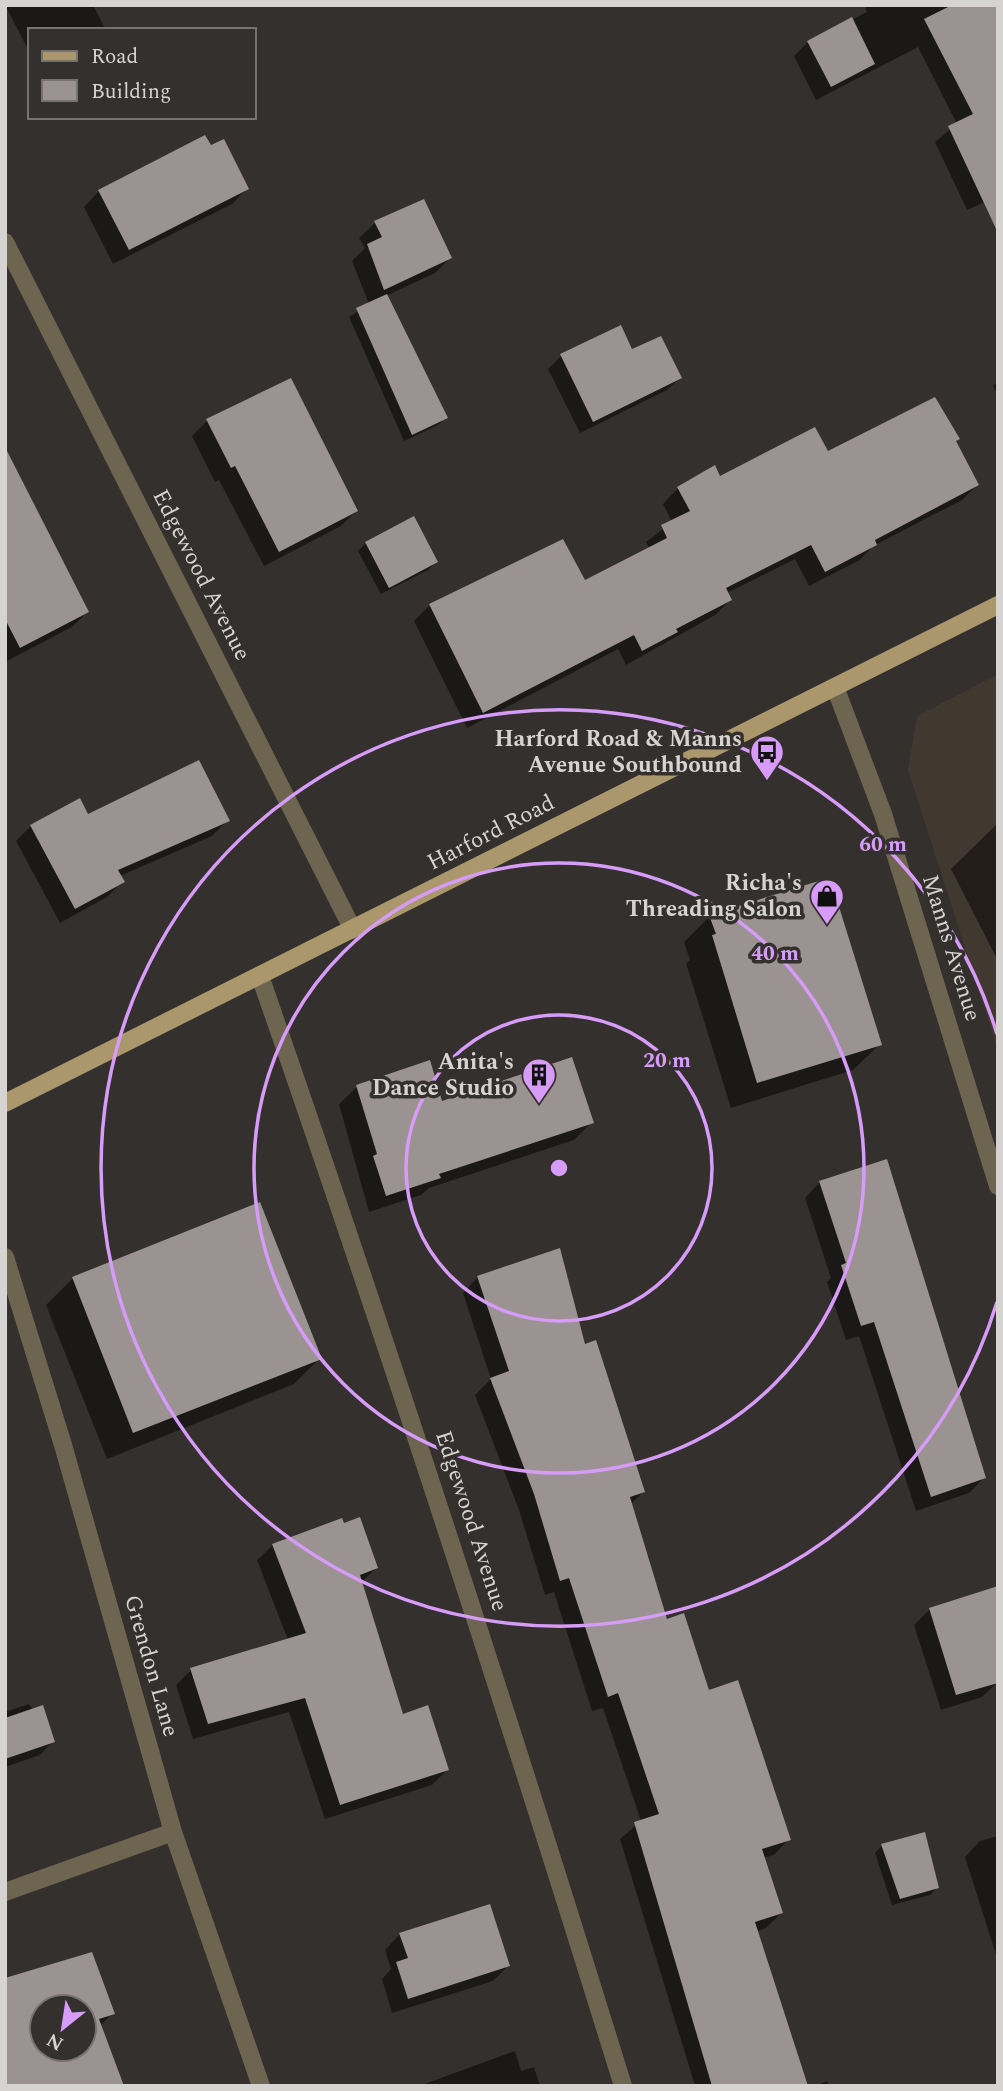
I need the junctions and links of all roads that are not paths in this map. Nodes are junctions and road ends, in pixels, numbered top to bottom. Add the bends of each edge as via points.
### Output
1 (5, 242) edge
2 (998, 606) edge
3 (835, 687) junction
4 (353, 930) junction
5 (260, 976) junction
6 (5, 1103) edge
7 (998, 1186) edge
8 (5, 1257) edge
9 (173, 1832) junction
10 (5, 1892) edge
11 (261, 2086) edge
12 (623, 2086) edge

1 - 4 street, Edgewood Avenue
2 - 3 main road, Harford Road
3 - 4 main road, Harford Road
3 - 7 street, Manns Avenue via 883,814
4 - 5 main road, Harford Road
5 - 6 main road, Harford Road
5 - 12 street, Edgewood Avenue via 406,1401
8 - 9 street, Grendon Lane
9 - 10 street
9 - 11 street, Grendon Lane

